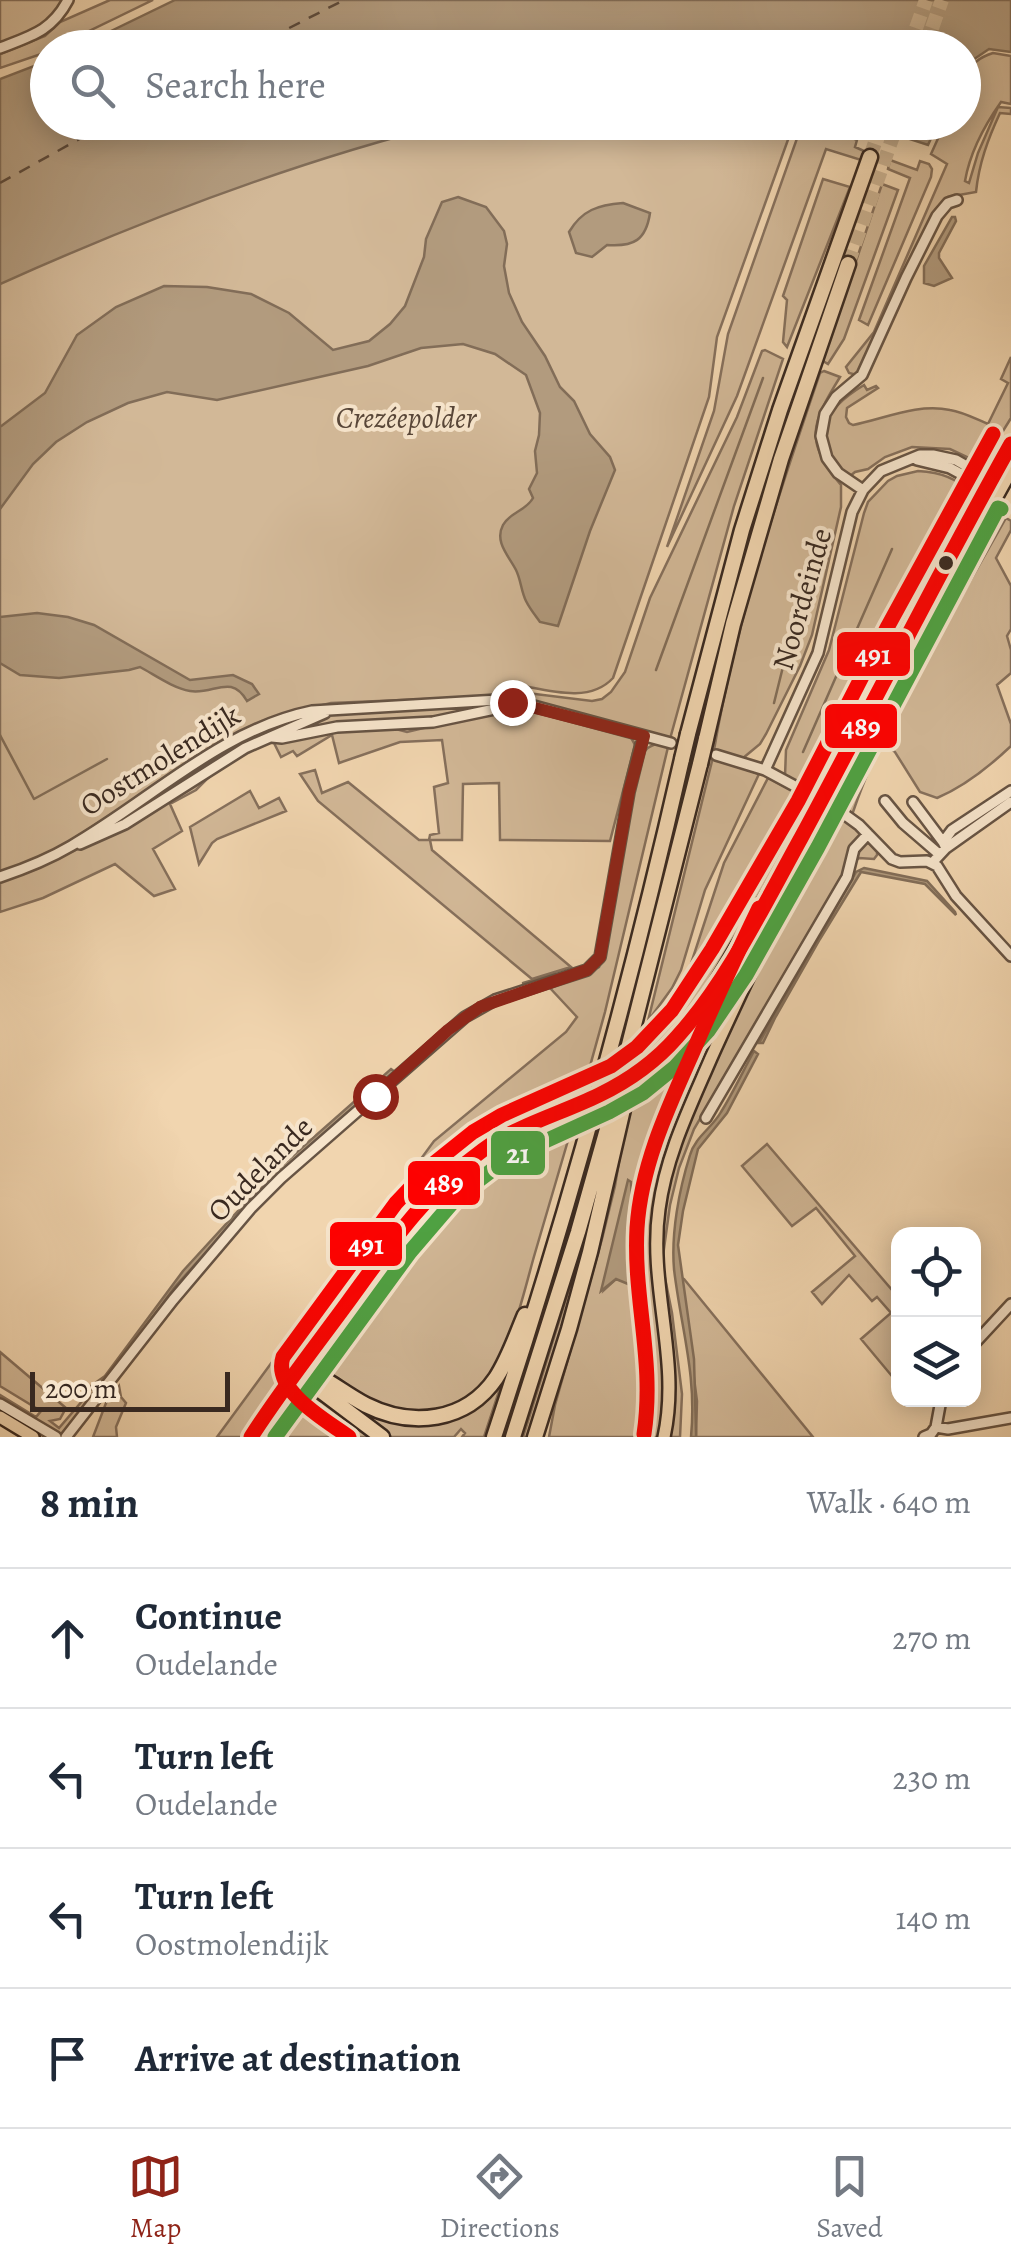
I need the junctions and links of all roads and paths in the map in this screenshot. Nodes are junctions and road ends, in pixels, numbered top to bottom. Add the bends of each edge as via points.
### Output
1 (68, 0) edge
2 (41, 30) edge
3 (30, 35) edge
4 (0, 48) edge
5 (870, 157) tunnel mouth
6 (958, 200) dead end
7 (848, 264) tunnel mouth
8 (1011, 444) edge
9 (1011, 471) edge
10 (998, 488) edge
11 (862, 490) junction
12 (1011, 502) edge
13 (512, 702) junction
14 (335, 709) junction
15 (644, 736) junction
16 (269, 737) junction
17 (670, 743) dead end
18 (716, 755) dead end
19 (765, 770) junction
20 (1011, 791) edge
21 (886, 801) dead end
22 (914, 802) dead end
23 (1011, 802) edge
24 (827, 803) junction
25 (868, 834) junction
26 (72, 846) junction
27 (940, 852) junction
28 (0, 877) edge
29 (1011, 956) edge
30 (636, 1020) junction
31 (706, 1118) dead end
32 (551, 1120) junction
33 (555, 1245) junction
34 (1011, 1304) edge
35 (981, 1336) edge
36 (300, 1366) junction
37 (312, 1377) junction
38 (550, 1390) junction
39 (0, 1404) edge
40 (940, 1407) edge
41 (0, 1417) edge
42 (1011, 1418) edge
43 (936, 1427) junction
44 (33, 1437) edge
45 (56, 1437) edge
46 (66, 1437) edge
47 (251, 1437) edge
48 (268, 1437) edge
49 (382, 1437) edge
50 (494, 1437) edge
51 (513, 1437) edge
52 (535, 1437) edge
53 (544, 1437) edge
54 (664, 1437) edge
55 (924, 1437) edge

1 - 2 street
3 - 4 street
5 - 33 highway, bridge via 780,410 722,600
6 - 11 street via 937,216 862,375 830,403 822,424 826,458
7 - 30 highway, bridge via 770,494
8 - 10 main road
9 - 10 main road
10 - 11 street via 944,456 920,456 881,472
10 - 12 main road
10 - 24 main road via 906,636
11 - 19 street, Noordeinde via 818,653
13 - 14 street, Oostmolendijk
13 - 15 street, Oostmolendijk
13 - 16 street, Oostmolendijk via 433,722
14 - 16 street, Oostmolendijk
14 - 26 street, Oostmolendijk via 287,716 242,735
15 - 17 street, Oostmolendijk
15 - 46 street, Oudelande via 596,963 465,1017 281,1178 209,1256
16 - 26 street, Oostmolendijk via 113,831
18 - 19 street
19 - 24 street
20 - 27 street via 952,830
21 - 27 street
22 - 27 street
23 - 27 street
24 - 25 street
24 - 32 main road, bridge via 688,1024 621,1083
24 - 32 main road, bridge via 685,1041 662,1065 610,1098
24 - 54 main road via 665,1177 656,1252 670,1370
25 - 27 street via 900,862
25 - 31 street
26 - 28 street, Oostmolendijk
27 - 29 street via 941,870 956,896
30 - 38 highway via 637,1046 590,1252
30 - 51 highway
32 - 36 main road via 512,1132 437,1188
32 - 37 main road via 456,1184
33 - 37 highway via 507,1360 467,1406 436,1418 404,1418
33 - 50 highway
34 - 35 street
36 - 37 highway
36 - 47 main road
37 - 48 main road
37 - 49 highway
38 - 52 highway
38 - 53 highway
39 - 45 street
40 - 43 street
41 - 44 main road
42 - 43 street
43 - 55 street

